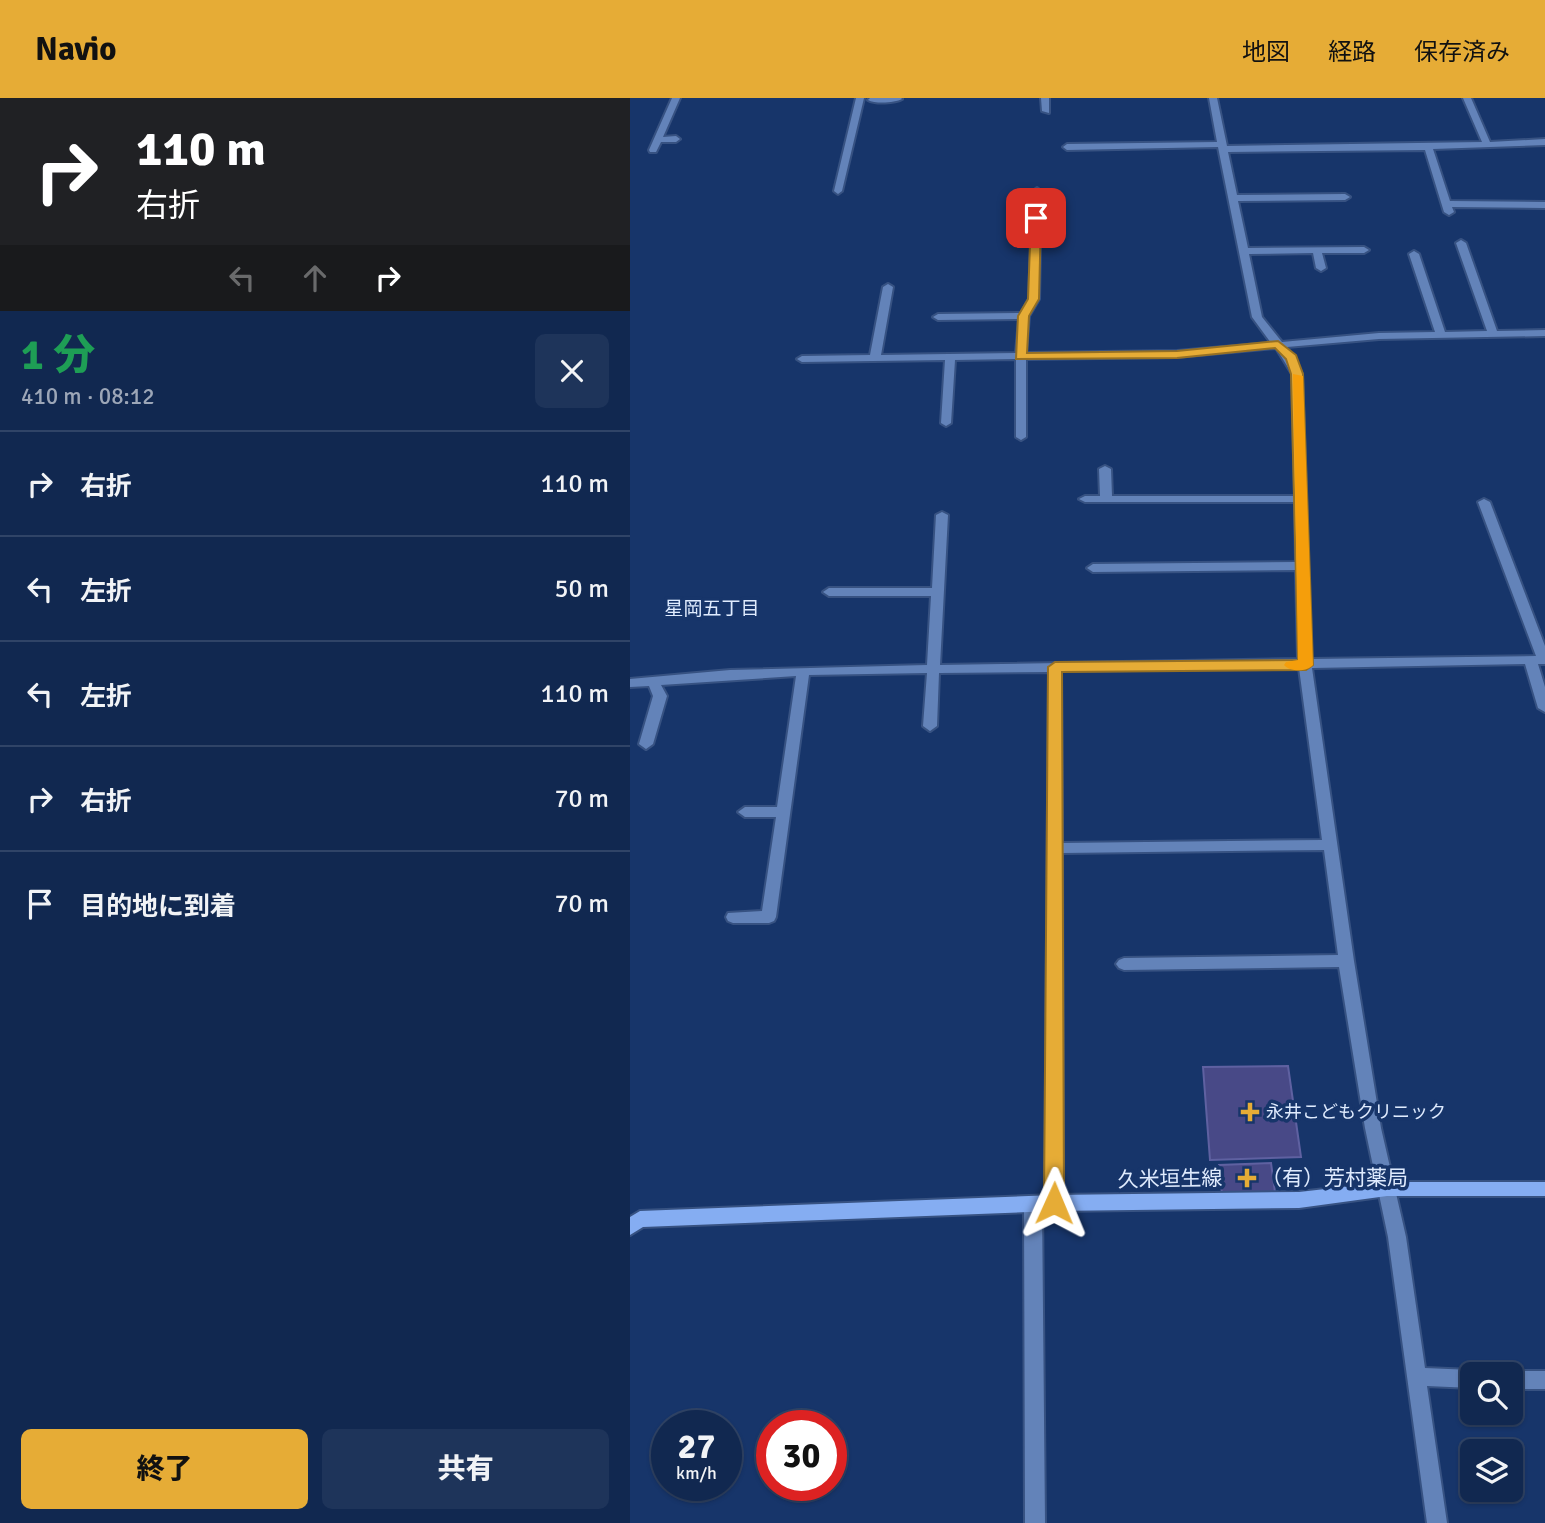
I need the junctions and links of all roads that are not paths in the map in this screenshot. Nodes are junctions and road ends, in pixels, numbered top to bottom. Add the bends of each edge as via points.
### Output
1 (676, 98) edge
2 (860, 98) edge
3 (1045, 98) edge
4 (1213, 98) edge
5 (1467, 98) edge
6 (898, 99) edge
7 (872, 102) edge
8 (1046, 111) dead end
9 (676, 139) dead end
10 (658, 140) junction
11 (1545, 142) edge
12 (1487, 144) junction
13 (1068, 147) dead end
14 (1223, 147) junction
15 (1427, 147) junction
16 (653, 150) dead end
17 (838, 191) dead end
18 (1037, 191) dead end
19 (1345, 197) dead end
20 (1233, 198) junction
21 (1545, 205) edge
22 (1461, 243) dead end
23 (1317, 250) junction
24 (1364, 250) dead end
25 (1243, 251) junction
26 (1414, 254) dead end
27 (1321, 268) dead end
28 (888, 287) dead end
29 (1024, 316) junction
30 (937, 317) dead end
31 (1545, 333) edge
32 (1493, 334) junction
33 (1441, 335) junction
34 (1278, 344) junction
35 (1021, 356) junction
36 (950, 357) junction
37 (876, 358) junction
38 (802, 359) dead end
39 (946, 423) dead end
40 (1021, 438) dead end
41 (1105, 469) dead end
42 (1085, 499) dead end
43 (1106, 499) junction
44 (1300, 499) junction
45 (1484, 502) dead end
46 (942, 515) dead end
47 (1303, 566) junction
48 (1093, 568) dead end
49 (829, 592) dead end
50 (938, 592) junction
51 (1539, 660) edge
52 (1306, 665) junction
53 (1055, 667) junction
54 (934, 668) junction
55 (803, 671) junction
56 (653, 681) junction
57 (630, 683) edge
58 (1545, 708) edge
59 (930, 726) dead end
60 (646, 744) dead end
61 (745, 812) dead end
62 (783, 812) junction
63 (1330, 845) junction
64 (1055, 848) junction
65 (733, 917) dead end
66 (1346, 961) junction
67 (1124, 964) dead end
68 (1387, 1189) junction
69 (1545, 1189) edge
70 (1054, 1203) junction
71 (1032, 1204) junction
72 (630, 1227) edge
73 (1417, 1377) junction
74 (1460, 1379) edge
75 (1523, 1380) edge
76 (1545, 1380) edge
77 (1035, 1523) edge
78 (1437, 1523) edge

1 - 10 street
2 - 17 street
3 - 8 street
4 - 14 street
5 - 12 street
6 - 7 street
9 - 10 street
10 - 16 street
11 - 12 street
12 - 15 street
13 - 14 street
14 - 15 street
14 - 20 street
15 - 21 street via 1448,208
18 - 29 street via 1034,299
19 - 20 street
20 - 25 street
22 - 32 street
23 - 24 street
23 - 25 street
23 - 27 street
25 - 34 street via 1257,317
26 - 33 street
28 - 37 street
29 - 30 street
29 - 35 street
31 - 32 street
32 - 33 street
33 - 34 street
34 - 35 street via 1177,354
34 - 44 street via 1292,358 1297,374
35 - 36 street
35 - 40 street
36 - 37 street
36 - 39 street
37 - 38 street
41 - 43 street
42 - 43 street
43 - 44 street
44 - 47 street
45 - 51 street
46 - 50 street
47 - 48 street
47 - 52 street
49 - 50 street
50 - 54 street
51 - 52 street
51 - 58 street
52 - 53 street
52 - 63 street
53 - 54 street
53 - 64 street
54 - 55 street
54 - 59 street
55 - 56 street
55 - 62 street
56 - 57 street
56 - 60 street via 660,696
61 - 62 street
62 - 65 street via 768,917
63 - 64 street
63 - 66 street
64 - 70 street
66 - 67 street
66 - 68 street
68 - 69 main road, 久米垣生線
68 - 70 main road, 久米垣生線 via 1299,1200
68 - 73 street
70 - 71 main road, 久米垣生線
71 - 72 main road, 久米垣生線 via 640,1219
71 - 77 street
73 - 74 street
73 - 78 street
75 - 76 street

